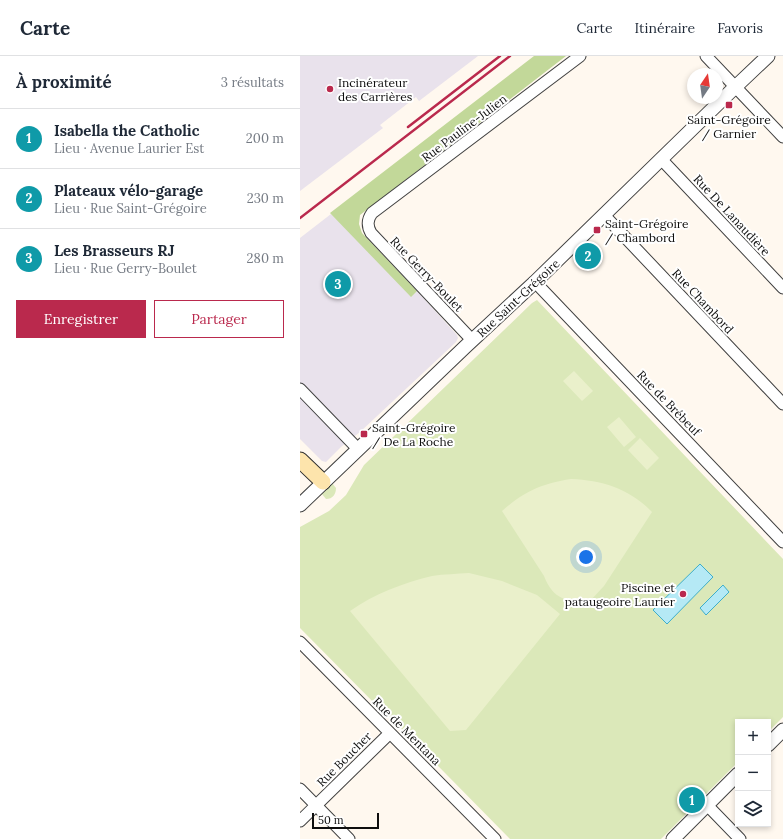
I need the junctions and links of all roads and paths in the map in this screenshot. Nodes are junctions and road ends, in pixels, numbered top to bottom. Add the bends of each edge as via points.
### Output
1 (580, 56) edge
2 (706, 56) edge
3 (768, 56) edge
4 (735, 87) junction
5 (783, 137) edge
6 (662, 160) junction
7 (604, 215) junction
8 (368, 223) joint
9 (535, 282) junction
10 (783, 288) edge
11 (472, 340) junction
12 (300, 389) edge
13 (783, 404) edge
14 (358, 449) junction
15 (300, 460) edge
16 (323, 482) junction
17 (300, 504) edge
18 (783, 542) edge
19 (300, 642) edge
20 (783, 730) edge
21 (390, 733) junction
22 (771, 742) edge
23 (735, 777) edge
24 (300, 789) edge
25 (316, 805) junction
26 (707, 805) junction
27 (300, 821) edge
28 (349, 839) edge
29 (495, 839) edge
30 (673, 839) edge
31 (740, 839) edge

1 - 8 street, Rue Pauline-Julien via 372,214
2 - 4 street
3 - 4 street, Rue Saint-Grégoire
4 - 5 street
4 - 6 street, Rue Saint-Grégoire
6 - 7 street, Rue Saint-Grégoire
6 - 10 street, Rue De Lanaudière
7 - 9 street, Rue Saint-Grégoire
7 - 13 street, Rue Chambord
8 - 11 street, Rue Gerry-Boulet via 371,233
9 - 11 street, Rue Saint-Grégoire
9 - 18 street, Rue de Brébeuf
11 - 14 street, Rue Saint-Grégoire
12 - 14 street
14 - 16 street, Rue Saint-Grégoire
15 - 16 main road
16 - 17 street, Rue Saint-Grégoire
19 - 21 street, Rue de Mentana
20 - 22 street
21 - 25 street, Rue Boucher
21 - 29 street, Rue de Mentana
23 - 26 street
24 - 25 street
25 - 27 street, Rue Boucher
25 - 28 street
26 - 30 street
26 - 31 street

